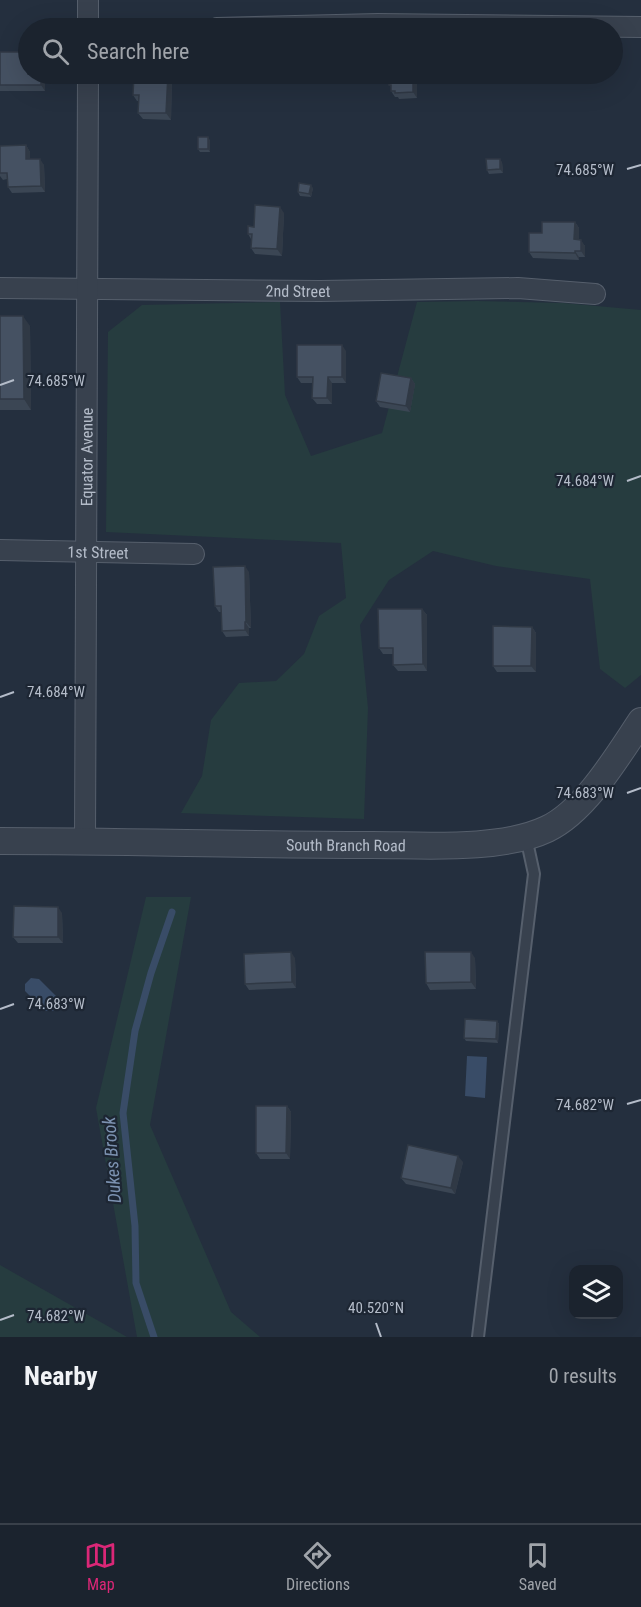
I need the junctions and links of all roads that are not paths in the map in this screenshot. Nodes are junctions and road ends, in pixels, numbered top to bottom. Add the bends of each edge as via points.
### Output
1 (88, 0) edge
2 (88, 18) edge
3 (623, 27) edge
4 (641, 27) edge
5 (88, 84) edge
6 (0, 288) edge
7 (87, 289) junction
8 (595, 294) dead end
9 (0, 550) edge
10 (85, 551) junction
11 (194, 554) dead end
12 (641, 722) edge
13 (526, 837) junction
14 (0, 841) edge
15 (85, 841) junction
16 (478, 1337) edge

1 - 2 street
3 - 4 street
5 - 7 street, Equator Avenue
6 - 7 street, 2nd Street
7 - 8 street, 2nd Street via 518,288
7 - 10 street, Equator Avenue
9 - 10 street, 1st Street
10 - 11 street, 1st Street
10 - 15 street, Equator Avenue
12 - 13 street, South Branch Road via 574,811 546,830
13 - 15 street, South Branch Road via 458,845
13 - 16 lane via 534,873
14 - 15 street, South Branch Road

